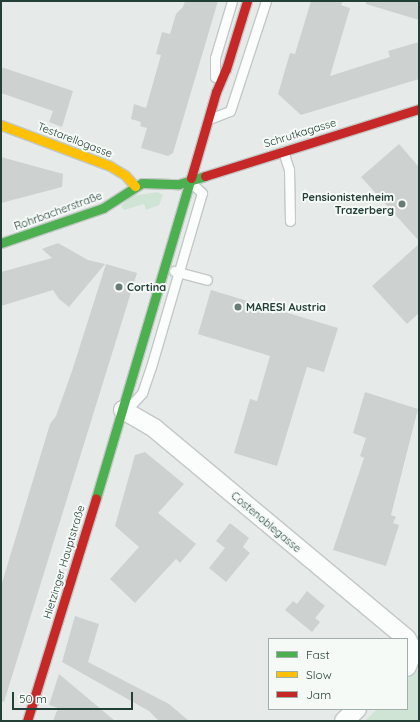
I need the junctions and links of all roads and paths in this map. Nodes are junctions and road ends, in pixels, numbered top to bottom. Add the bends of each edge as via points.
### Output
1 (232, 1) edge
2 (247, 1) edge
3 (266, 1) edge
4 (216, 92) junction
5 (419, 109) edge
6 (208, 119) junction
7 (1, 125) edge
8 (283, 151) junction
9 (189, 181) junction
10 (135, 186) junction
11 (290, 221) dead end
12 (1, 243) edge
13 (164, 268) junction
14 (179, 272) junction
15 (207, 280) dead end
16 (137, 364) junction
17 (151, 367) junction
18 (123, 410) junction
19 (398, 638) edge
20 (357, 710) edge
21 (27, 721) edge
22 (344, 721) edge

1 - 4 lane, Hietzinger Hauptstraße via 215,58
2 - 4 main road, Hietzinger Hauptstraße via 226,69
3 - 6 lane via 230,112
4 - 6 main road, Hietzinger Hauptstraße
5 - 8 main road, Schrutkagasse
6 - 9 main road, Hietzinger Hauptstraße
7 - 10 main road, Testarellogasse via 110,166 125,175
8 - 9 main road, Schrutkagasse
8 - 11 lane via 289,169
9 - 10 main road, Rohrbacherstraße
9 - 13 main road, Hietzinger Hauptstraße
9 - 14 lane via 202,193
10 - 12 main road, Rohrbacherstraße via 103,208
13 - 14 lane
13 - 16 main road, Hietzinger Hauptstraße
14 - 15 lane
14 - 17 lane
16 - 17 lane
16 - 18 main road, Hietzinger Hauptstraße
17 - 18 lane via 137,400
18 - 19 street, Costenoblegasse via 154,428
18 - 21 main road, Hietzinger Hauptstraße
20 - 22 street

